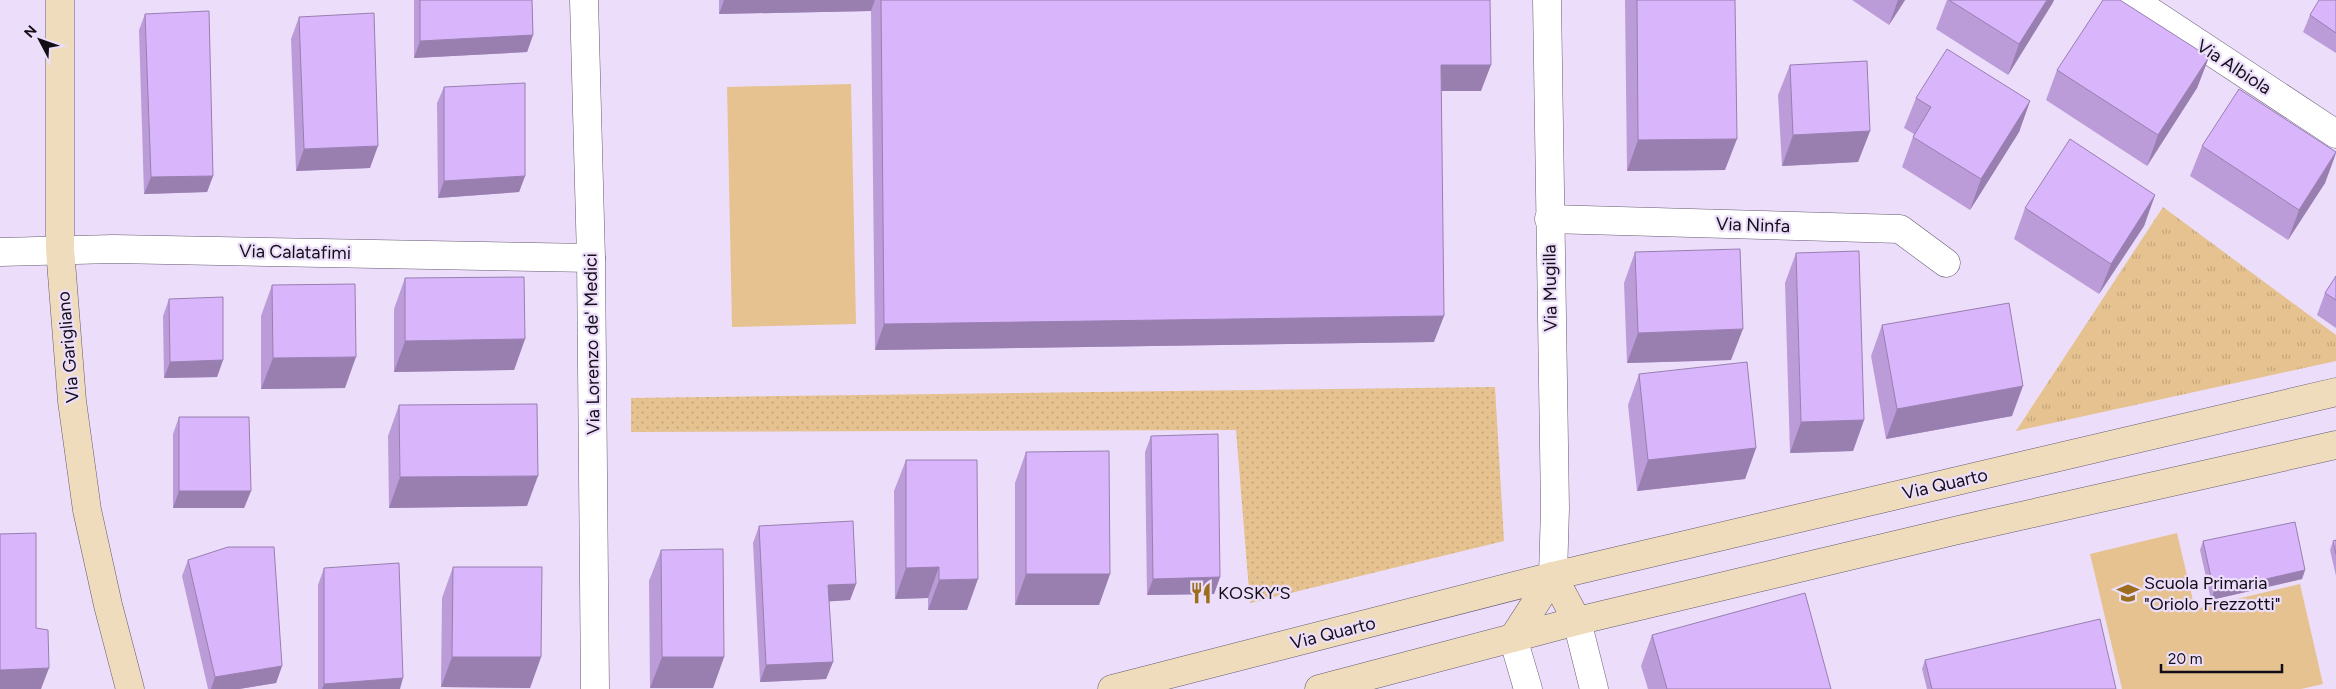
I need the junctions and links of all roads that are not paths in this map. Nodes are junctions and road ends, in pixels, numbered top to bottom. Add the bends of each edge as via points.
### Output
1 (60, 0) edge
2 (584, 0) edge
3 (1547, 0) edge
4 (2133, 0) edge
5 (2336, 134) edge
6 (1549, 219) junction
7 (60, 249) junction
8 (0, 252) edge
9 (591, 258) junction
10 (1946, 263) dead end
11 (2336, 392) edge
12 (2336, 445) edge
13 (1553, 576) junction
14 (1576, 621) junction
15 (1514, 638) junction
16 (1392, 679) edge
17 (130, 689) edge
18 (595, 689) edge
19 (1112, 689) edge
20 (1319, 689) edge
21 (1528, 689) edge
22 (1594, 689) edge

1 - 7 street, Via Garigliano
2 - 9 street, Via Lorenzo de' Medici
3 - 6 street, Via Mugilla
4 - 5 street, Via Albiola
6 - 10 street, Via Ninfa via 1900,229
6 - 13 street, Via Mugilla
7 - 8 street, Via Calatafimi
7 - 9 street, Via Calatafimi
7 - 17 street, Via Garigliano via 72,401 88,510
9 - 18 street, Via Lorenzo de' Medici
11 - 13 street, Via Quarto
12 - 14 street
13 - 14 street
13 - 15 street
13 - 19 street, Via Quarto
14 - 15 street
14 - 22 street
15 - 16 street
15 - 21 street
16 - 20 street

